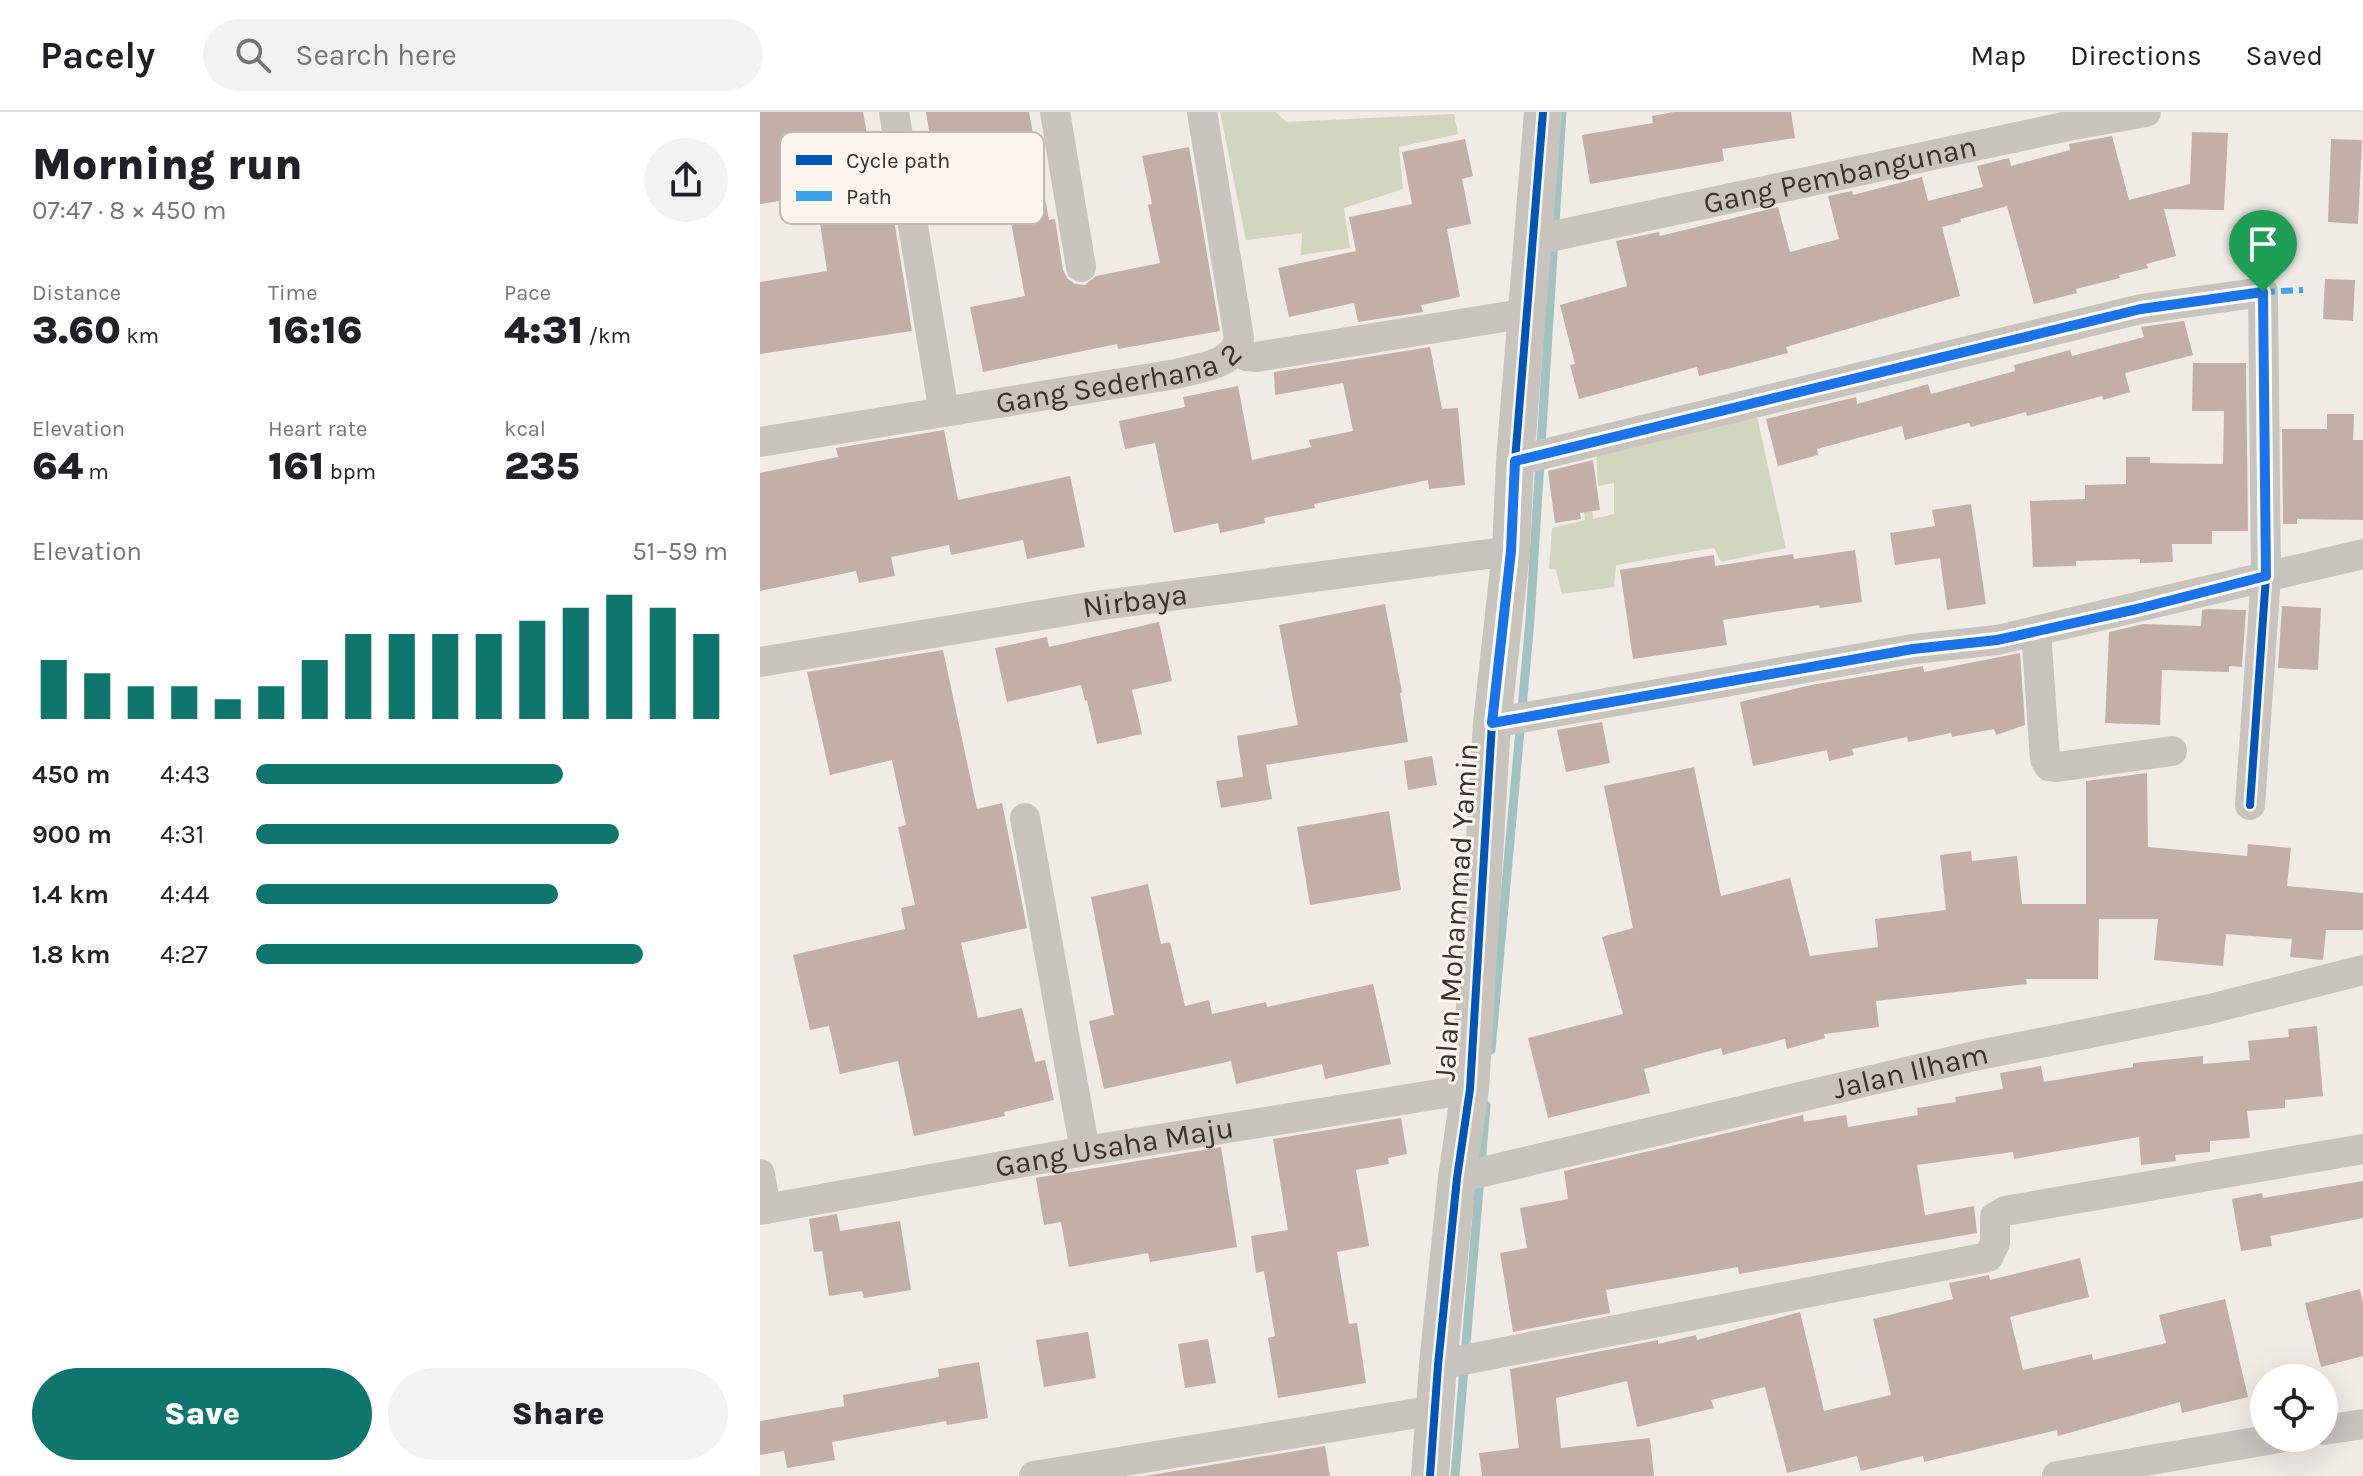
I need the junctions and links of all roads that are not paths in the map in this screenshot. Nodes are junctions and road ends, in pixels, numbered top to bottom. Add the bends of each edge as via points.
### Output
1 (894, 112) edge
2 (1055, 112) edge
3 (1202, 112) edge
4 (1543, 112) edge
5 (2146, 112) edge
6 (897, 132) edge
7 (913, 224) edge
8 (1535, 240) junction
9 (1081, 267) dead end
10 (1528, 313) junction
11 (1237, 349) junction
12 (944, 412) junction
13 (760, 442) edge
14 (1515, 461) junction
15 (1511, 551) junction
16 (2363, 554) edge
17 (2266, 576) junction
18 (2036, 631) junction
19 (760, 662) edge
20 (1492, 723) junction
21 (2172, 751) dead end
22 (2250, 805) dead end
23 (1025, 818) dead end
24 (2363, 970) edge
25 (1470, 1089) junction
26 (2363, 1149) edge
27 (1085, 1151) junction
28 (760, 1174) edge
29 (1457, 1178) junction
30 (763, 1210) edge
31 (1438, 1365) junction
32 (1436, 1410) junction
33 (2363, 1424) edge
34 (2338, 1428) edge
35 (2250, 1443) edge
36 (1034, 1476) edge
37 (1430, 1476) edge
38 (2057, 1476) edge

1 - 6 street
2 - 9 street
3 - 11 street, Gang Sederhana 2
4 - 8 street, Jalan Mohammad Yamin
5 - 8 street, Gang Pembangunan
7 - 12 street
8 - 10 street, Jalan Mohammad Yamin
10 - 11 street via 1256,357
10 - 14 street, Jalan Mohammad Yamin
11 - 12 street, Gang Sederhana 2 via 1229,359 1176,374
12 - 13 street, Gang Sederhana 2
14 - 15 street, Jalan Mohammad Yamin
14 - 17 street via 2141,309 2263,292
15 - 19 street, Nirbaya via 1095,606
15 - 20 street, Jalan Mohammad Yamin
16 - 17 street
17 - 18 street
17 - 22 street
18 - 20 street
18 - 21 street via 2049,766
20 - 25 street, Jalan Mohammad Yamin
23 - 27 street
24 - 29 street, Jalan Ilham
25 - 27 street, Gang Usaha Maju
25 - 29 street, Jalan Mohammad Yamin
26 - 31 street via 2005,1211 1995,1217 1995,1243 1988,1257
27 - 30 street, Gang Usaha Maju
28 - 30 street
29 - 31 street, Jalan Mohammad Yamin
31 - 32 street, Jalan Mohammad Yamin
32 - 36 street
32 - 37 street, Jalan Mohammad Yamin
33 - 34 street
35 - 38 street

